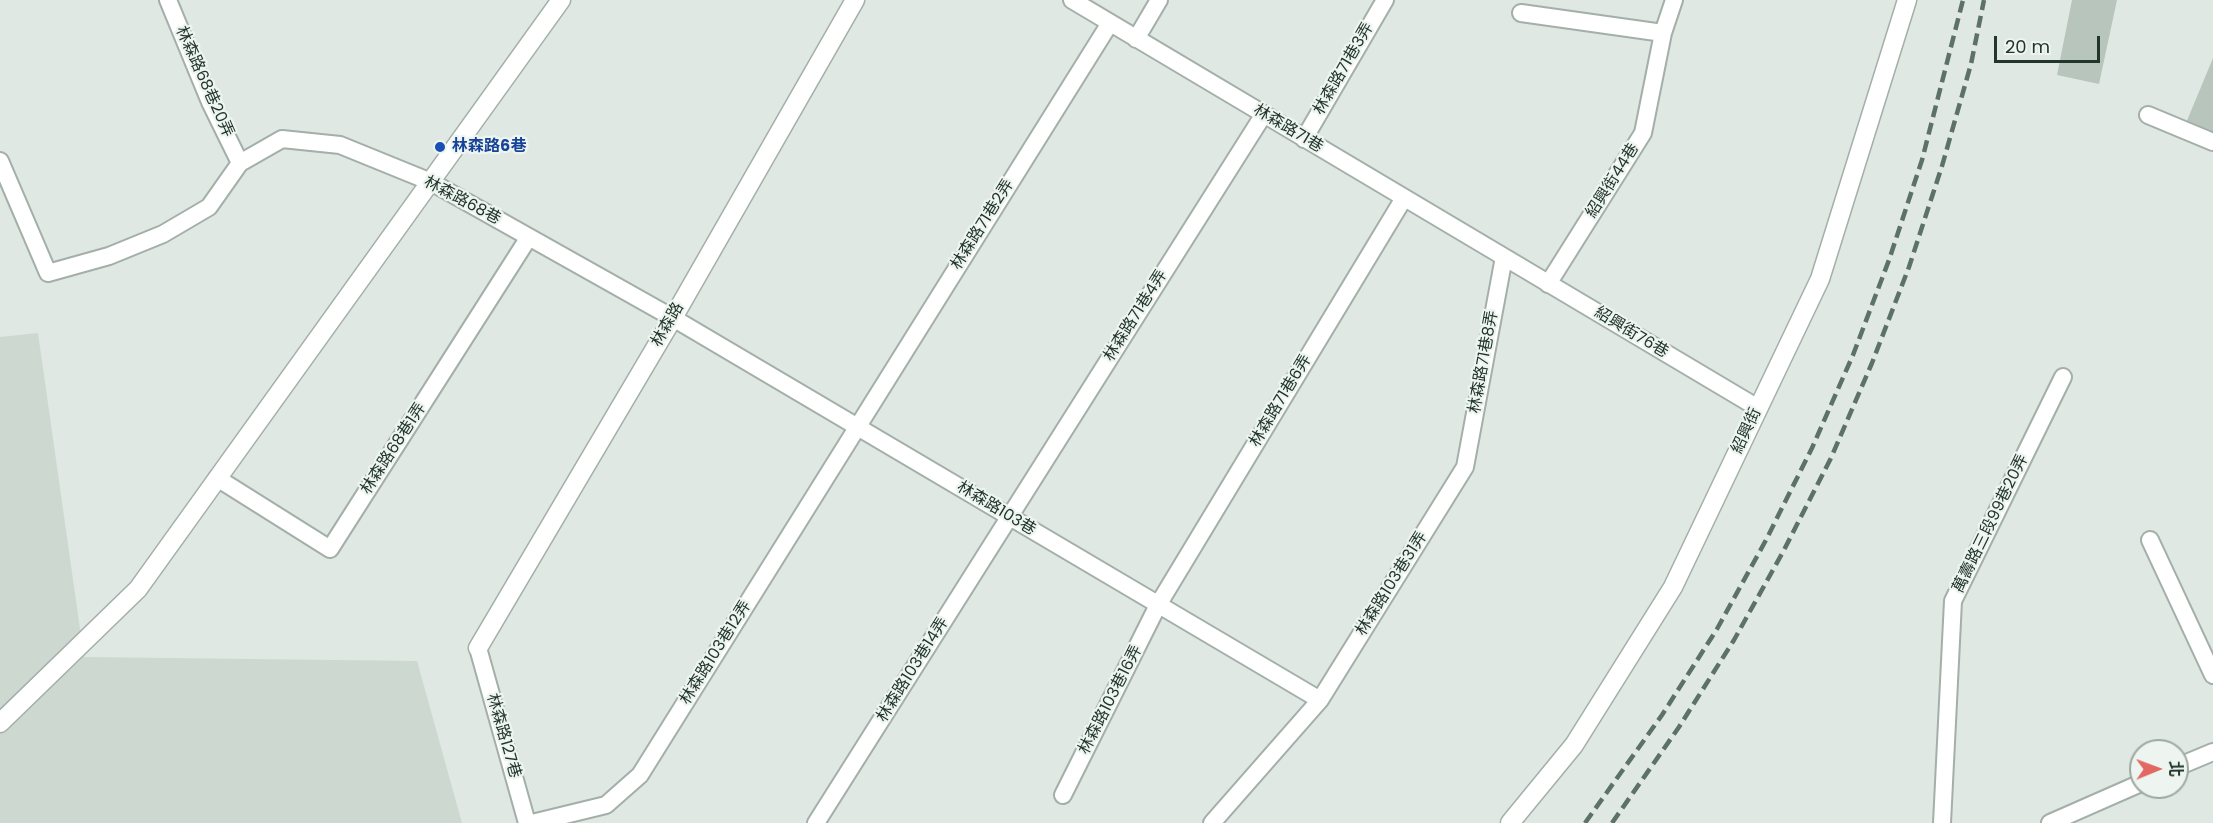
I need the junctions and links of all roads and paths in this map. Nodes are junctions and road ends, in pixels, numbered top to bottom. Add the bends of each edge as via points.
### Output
1 (168, 0) edge
2 (561, 0) edge
3 (855, 0) edge
4 (1072, 0) edge
5 (1159, 0) edge
6 (1384, 0) edge
7 (1674, 0) edge
8 (1907, 0) edge
9 (1521, 13) dead end
10 (1110, 23) junction
11 (1663, 33) junction
12 (1136, 39) junction
13 (1264, 114) junction
14 (2148, 115) dead end
15 (1304, 139) junction
16 (2213, 142) edge
17 (0, 161) edge
18 (240, 162) junction
19 (430, 182) junction
20 (1404, 198) junction
21 (529, 237) junction
22 (1503, 258) junction
23 (1548, 284) junction
24 (673, 318) junction
25 (2063, 377) dead end
26 (1758, 408) junction
27 (857, 427) junction
28 (1465, 467) joint
29 (217, 478) junction
30 (1009, 517) junction
31 (2150, 540) dead end
32 (1158, 605) junction
33 (478, 648) joint
34 (2213, 675) edge
35 (1320, 700) junction
36 (0, 723) edge
37 (2213, 752) edge
38 (2189, 762) edge
39 (2129, 788) edge
40 (1063, 795) dead end
41 (527, 823) edge
42 (532, 823) edge
43 (816, 823) edge
44 (1212, 823) edge
45 (1510, 823) edge
46 (1942, 823) edge
47 (2050, 823) edge

1 - 18 lane, 林森路68巷20弄 via 210,102
2 - 19 street
3 - 24 street, 林森路
4 - 10 lane, 林森路71巷
5 - 12 lane
6 - 15 lane, 林森路71巷3弄
7 - 11 lane, 紹興街44巷
8 - 26 street, 紹興街 via 1820,279
9 - 11 lane
10 - 12 lane, 林森路71巷
10 - 27 lane, 林森路71巷2弄
11 - 23 lane, 紹興街44巷 via 1643,133
12 - 13 lane, 林森路71巷
13 - 15 lane, 林森路71巷
13 - 30 lane, 林森路71巷4弄
14 - 16 lane
15 - 20 lane, 林森路71巷
17 - 18 lane via 48,273 109,256 163,234 208,207
18 - 19 lane, 林森路68巷 via 282,139 328,143
19 - 21 lane, 林森路68巷
19 - 29 street
20 - 22 lane, 林森路71巷
20 - 32 lane, 林森路71巷6弄
21 - 24 lane, 林森路68巷
21 - 29 lane, 林森路68巷1弄 via 330,549
22 - 23 lane, 紹興街76巷
22 - 28 lane, 林森路71巷8弄
23 - 26 lane, 紹興街76巷
24 - 27 lane, 林森路103巷
24 - 33 street, 林森路
25 - 46 lane, 萬壽路三段99巷20弄 via 1953,601
26 - 45 street, 紹興街 via 1673,587 1574,745
27 - 30 lane, 林森路103巷
27 - 42 lane, 林森路103巷12弄 via 640,775 606,806
28 - 35 lane, 林森路103巷31弄
29 - 36 street via 138,589
30 - 32 lane, 林森路103巷
30 - 43 lane, 林森路103巷14弄
31 - 34 lane
32 - 35 lane, 林森路103巷
32 - 40 lane, 林森路103巷16弄
33 - 41 lane, 林森路127巷
35 - 44 lane, 林森路103巷31弄
37 - 38 lane
39 - 47 lane

